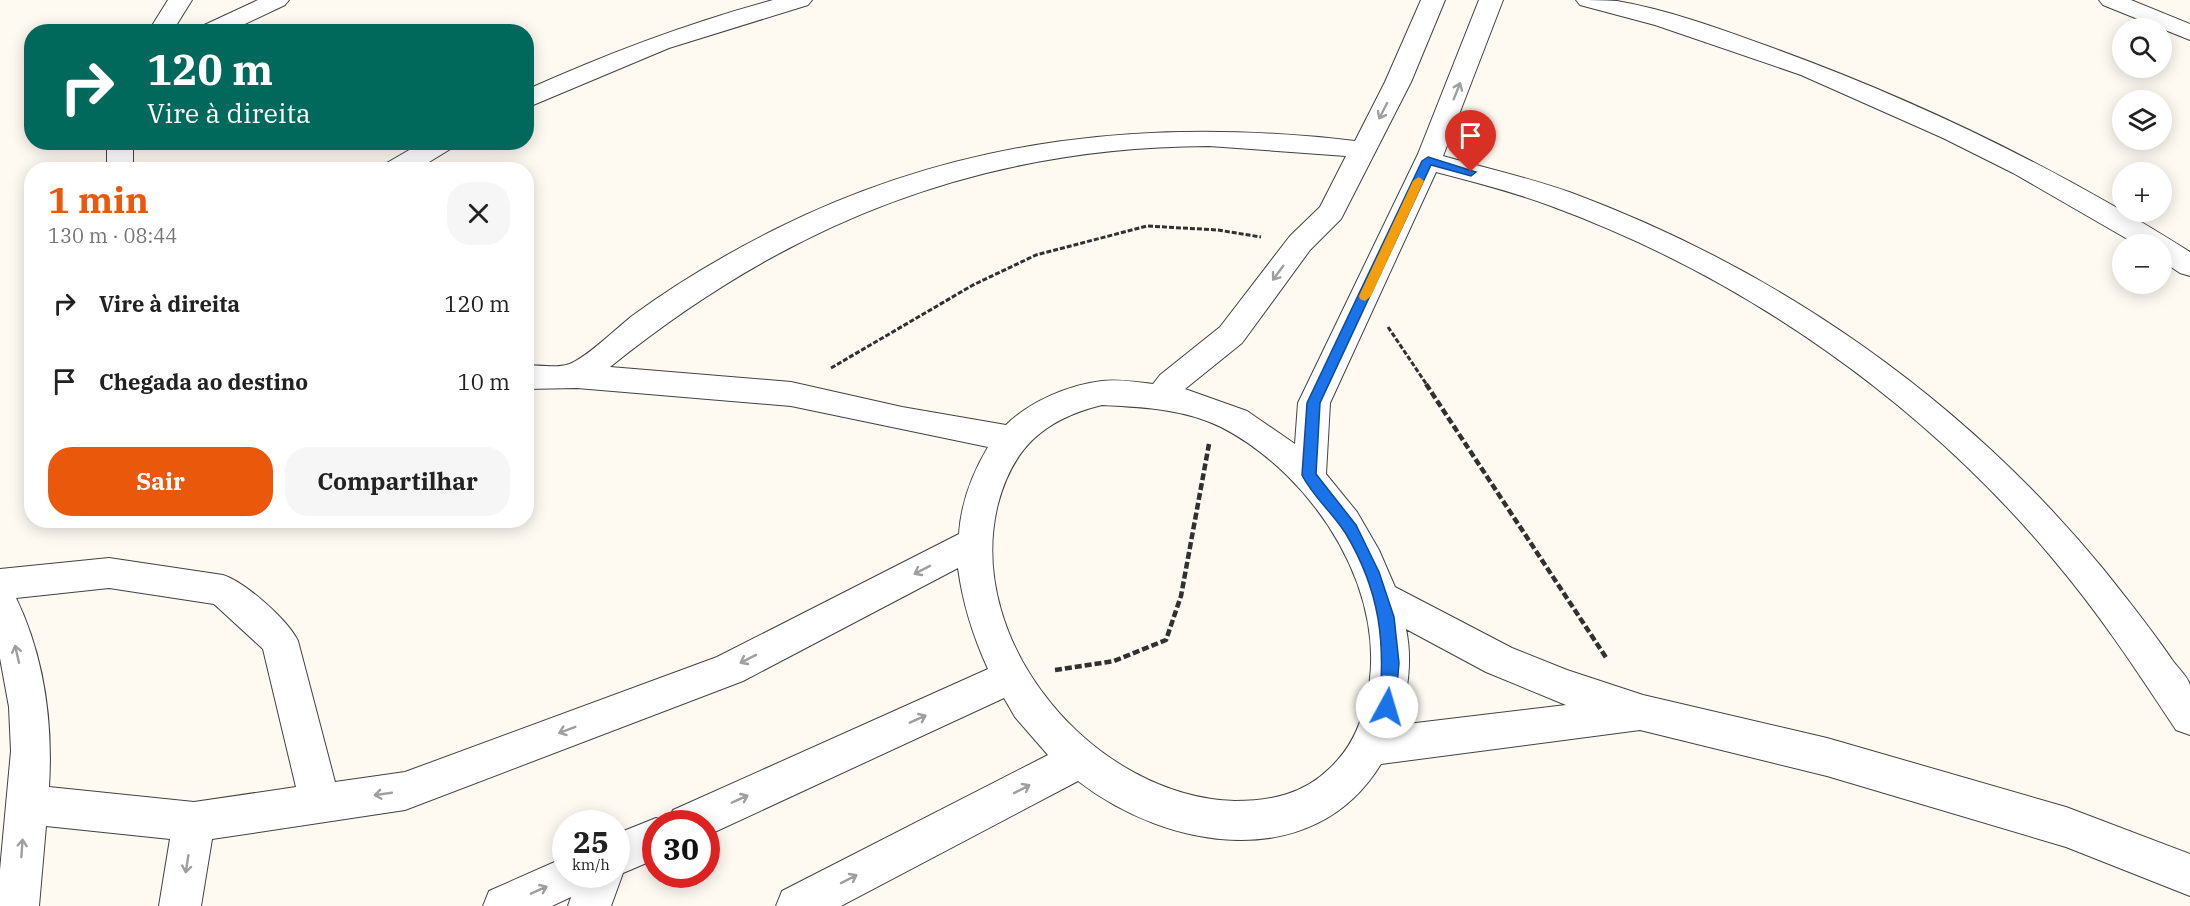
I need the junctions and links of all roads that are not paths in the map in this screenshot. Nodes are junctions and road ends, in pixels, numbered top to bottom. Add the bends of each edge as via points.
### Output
1 (180, 0) edge
2 (277, 0) edge
3 (800, 0) edge
4 (1433, 0) edge
5 (1491, 0) edge
6 (1588, 0) edge
7 (2111, 0) edge
8 (165, 24) edge
9 (225, 24) edge
10 (2190, 33) edge
11 (534, 97) edge
12 (429, 150) edge
13 (1364, 150) junction
14 (1428, 161) junction
15 (409, 162) edge
16 (2139, 234) edge
17 (2172, 254) edge
18 (2190, 266) edge
19 (578, 376) junction
20 (534, 377) edge
21 (1162, 395) junction
22 (1012, 440) junction
23 (1309, 475) junction
24 (974, 543) junction
25 (0, 584) edge
26 (1380, 597) junction
27 (0, 601) edge
28 (1011, 677) junction
29 (1643, 713) junction
30 (2190, 717) edge
31 (1372, 747) junction
32 (1080, 759) junction
33 (320, 803) junction
34 (26, 804) junction
35 (718, 810) edge
36 (194, 822) junction
37 (2190, 875) edge
38 (552, 884) edge
39 (597, 888) edge
40 (18, 906) edge
41 (180, 906) edge
42 (504, 906) edge
43 (589, 906) edge
44 (797, 906) edge

1 - 8 street
2 - 9 street
3 - 11 street via 675,38
4 -> 13 street
14 -> 5 street
6 - 16 street via 1731,42 1867,93 2008,160
7 - 10 street
12 - 15 street
13 - 19 street via 1245,139 1142,140 1006,158 916,182 828,215 742,257 658,310
13 -> 21 street via 1331,212 1300,243 1231,335 1171,382
14 - 23 street via 1314,403
14 - 30 street via 1561,199 1656,238 1752,287 1846,347 1940,420 2030,507 2116,608
17 - 18 street
19 - 20 street
19 - 22 street via 791,394
21 - 22 street via 1102,393 1068,401 1037,417
21 - 23 street via 1215,411 1253,431
22 - 24 street via 992,469 979,503
23 - 26 street via 1350,529
24 - 28 street via 977,586 990,632
24 -> 33 street via 730,669 405,790
25 - 33 street via 109,573 223,590 279,641
26 - 29 street via 1499,660
26 - 31 street via 1392,663 1387,707
34 -> 27 street via 30,772 28,721 20,665
28 - 32 street via 1042,720
35 -> 28 street
29 - 31 street
29 - 37 street via 1827,757 2055,824
31 - 32 street via 1347,780 1312,805 1258,820 1223,821 1173,811 1125,790
44 -> 32 street
33 - 36 street
34 - 36 street
40 -> 34 street
36 -> 41 street
42 -> 38 street
39 - 43 street

